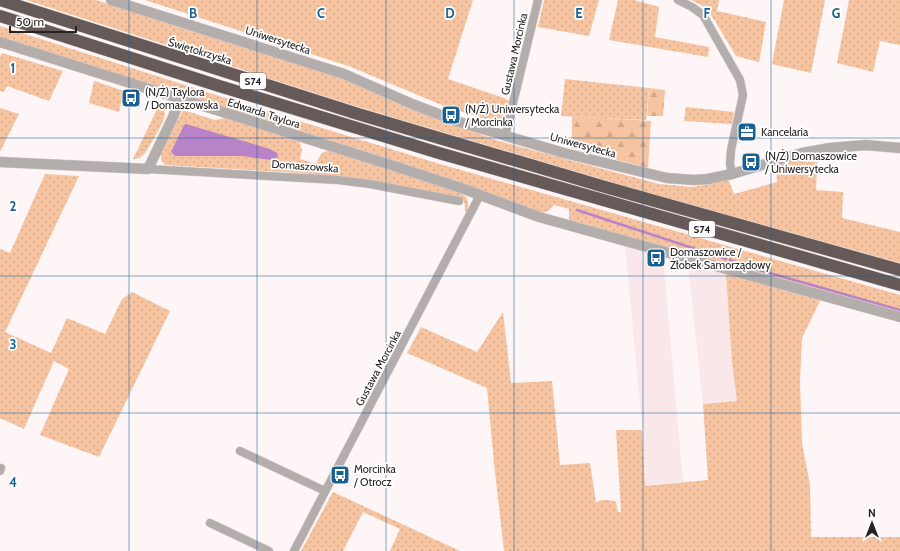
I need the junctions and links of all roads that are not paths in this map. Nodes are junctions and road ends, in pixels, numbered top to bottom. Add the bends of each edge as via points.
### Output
1 (0, 0) edge
2 (111, 0) edge
3 (538, 0) edge
4 (678, 0) edge
5 (0, 16) edge
6 (0, 42) edge
7 (180, 99) junction
8 (505, 136) junction
9 (900, 148) edge
10 (0, 162) edge
11 (148, 169) junction
12 (732, 174) junction
13 (480, 196) junction
14 (459, 201) dead end
15 (900, 270) edge
16 (900, 286) edge
17 (900, 317) edge
18 (240, 451) dead end
19 (325, 491) junction
20 (210, 522) dead end
21 (269, 551) edge
22 (294, 551) edge

1 - 15 highway, Świętokrzyska / S74 via 508,158
2 - 8 street, Uniwersytecka via 344,74 412,104
3 - 8 street, Gustawa Morcinka
4 - 12 street via 702,15 740,80 743,95 731,150
5 - 16 highway, S74 via 216,85 504,172
6 - 7 street, Edwarda Taylora
7 - 11 street
7 - 13 street, Edwarda Taylora
8 - 12 street, Uniwersytecka via 667,178 694,180
9 - 12 street, Uniwersytecka via 866,145 830,148 802,153
10 - 11 street, Domaszowska
11 - 14 street, Domaszowska via 338,180
13 - 17 street, Edwarda Taylora via 570,226
13 - 19 street, Gustawa Morcinka
18 - 19 street
19 - 22 street, Gustawa Morcinka
20 - 21 street

